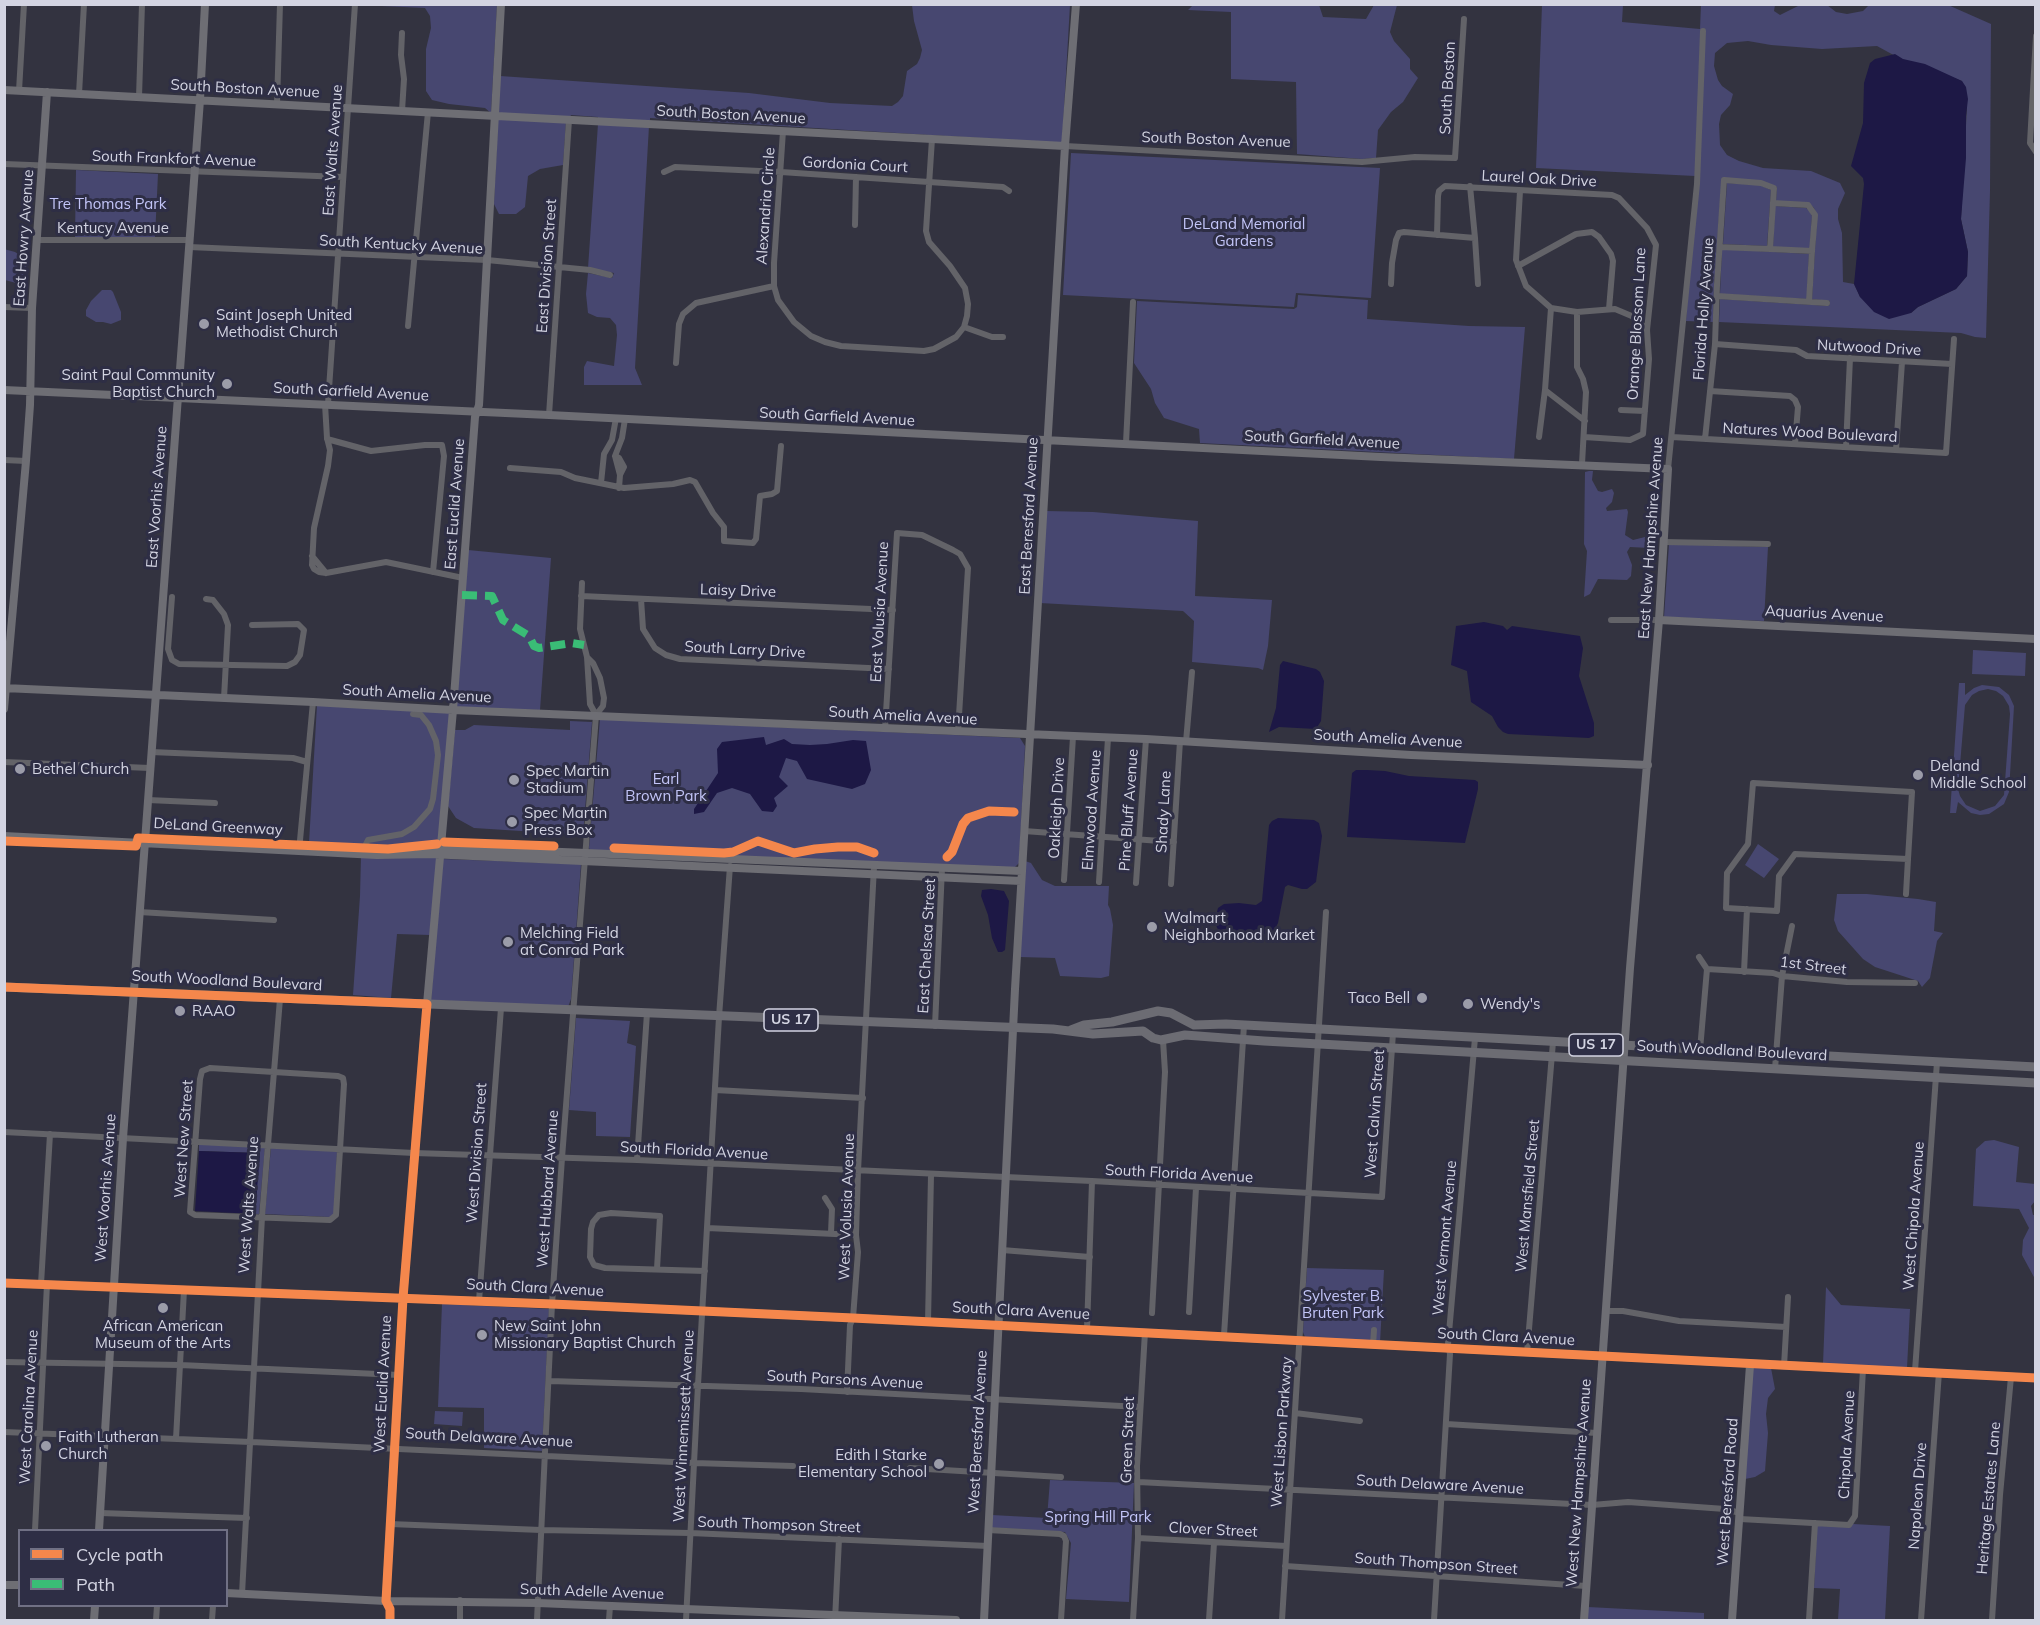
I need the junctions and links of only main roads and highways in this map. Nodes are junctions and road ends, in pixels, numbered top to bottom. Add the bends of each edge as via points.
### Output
1 (9, 987) edge
2 (1149, 1013) junction
3 (1179, 1017) junction
4 (1071, 1030) junction
5 (1143, 1031) junction
6 (1170, 1038) junction
7 (1703, 1050) junction
8 (1727, 1051) junction
9 (1689, 1064) junction
10 (1713, 1064) junction
11 (2036, 1067) edge
12 (2036, 1083) edge

1 - 4 main road, South Woodland Boulevard / US 17
2 - 3 main road, South Woodland Boulevard / US 17 via 1158,1011
2 - 4 main road, South Woodland Boulevard / US 17
2 - 5 main road via 1142,1022
3 - 6 main road via 1180,1026
3 - 7 main road, South Woodland Boulevard / US 17 via 1194,1025
4 - 5 main road, South Woodland Boulevard / US 17 via 1093,1034
5 - 6 main road, South Woodland Boulevard / US 17 via 1153,1038
6 - 9 main road, South Woodland Boulevard / US 17 via 1185,1035
7 - 8 main road, South Woodland Boulevard / US 17
7 - 9 main road
7 - 10 main road
8 - 10 main road
8 - 11 main road, South Woodland Boulevard / US 17
9 - 10 main road, South Woodland Boulevard / US 17
10 - 12 main road, South Woodland Boulevard / US 17

